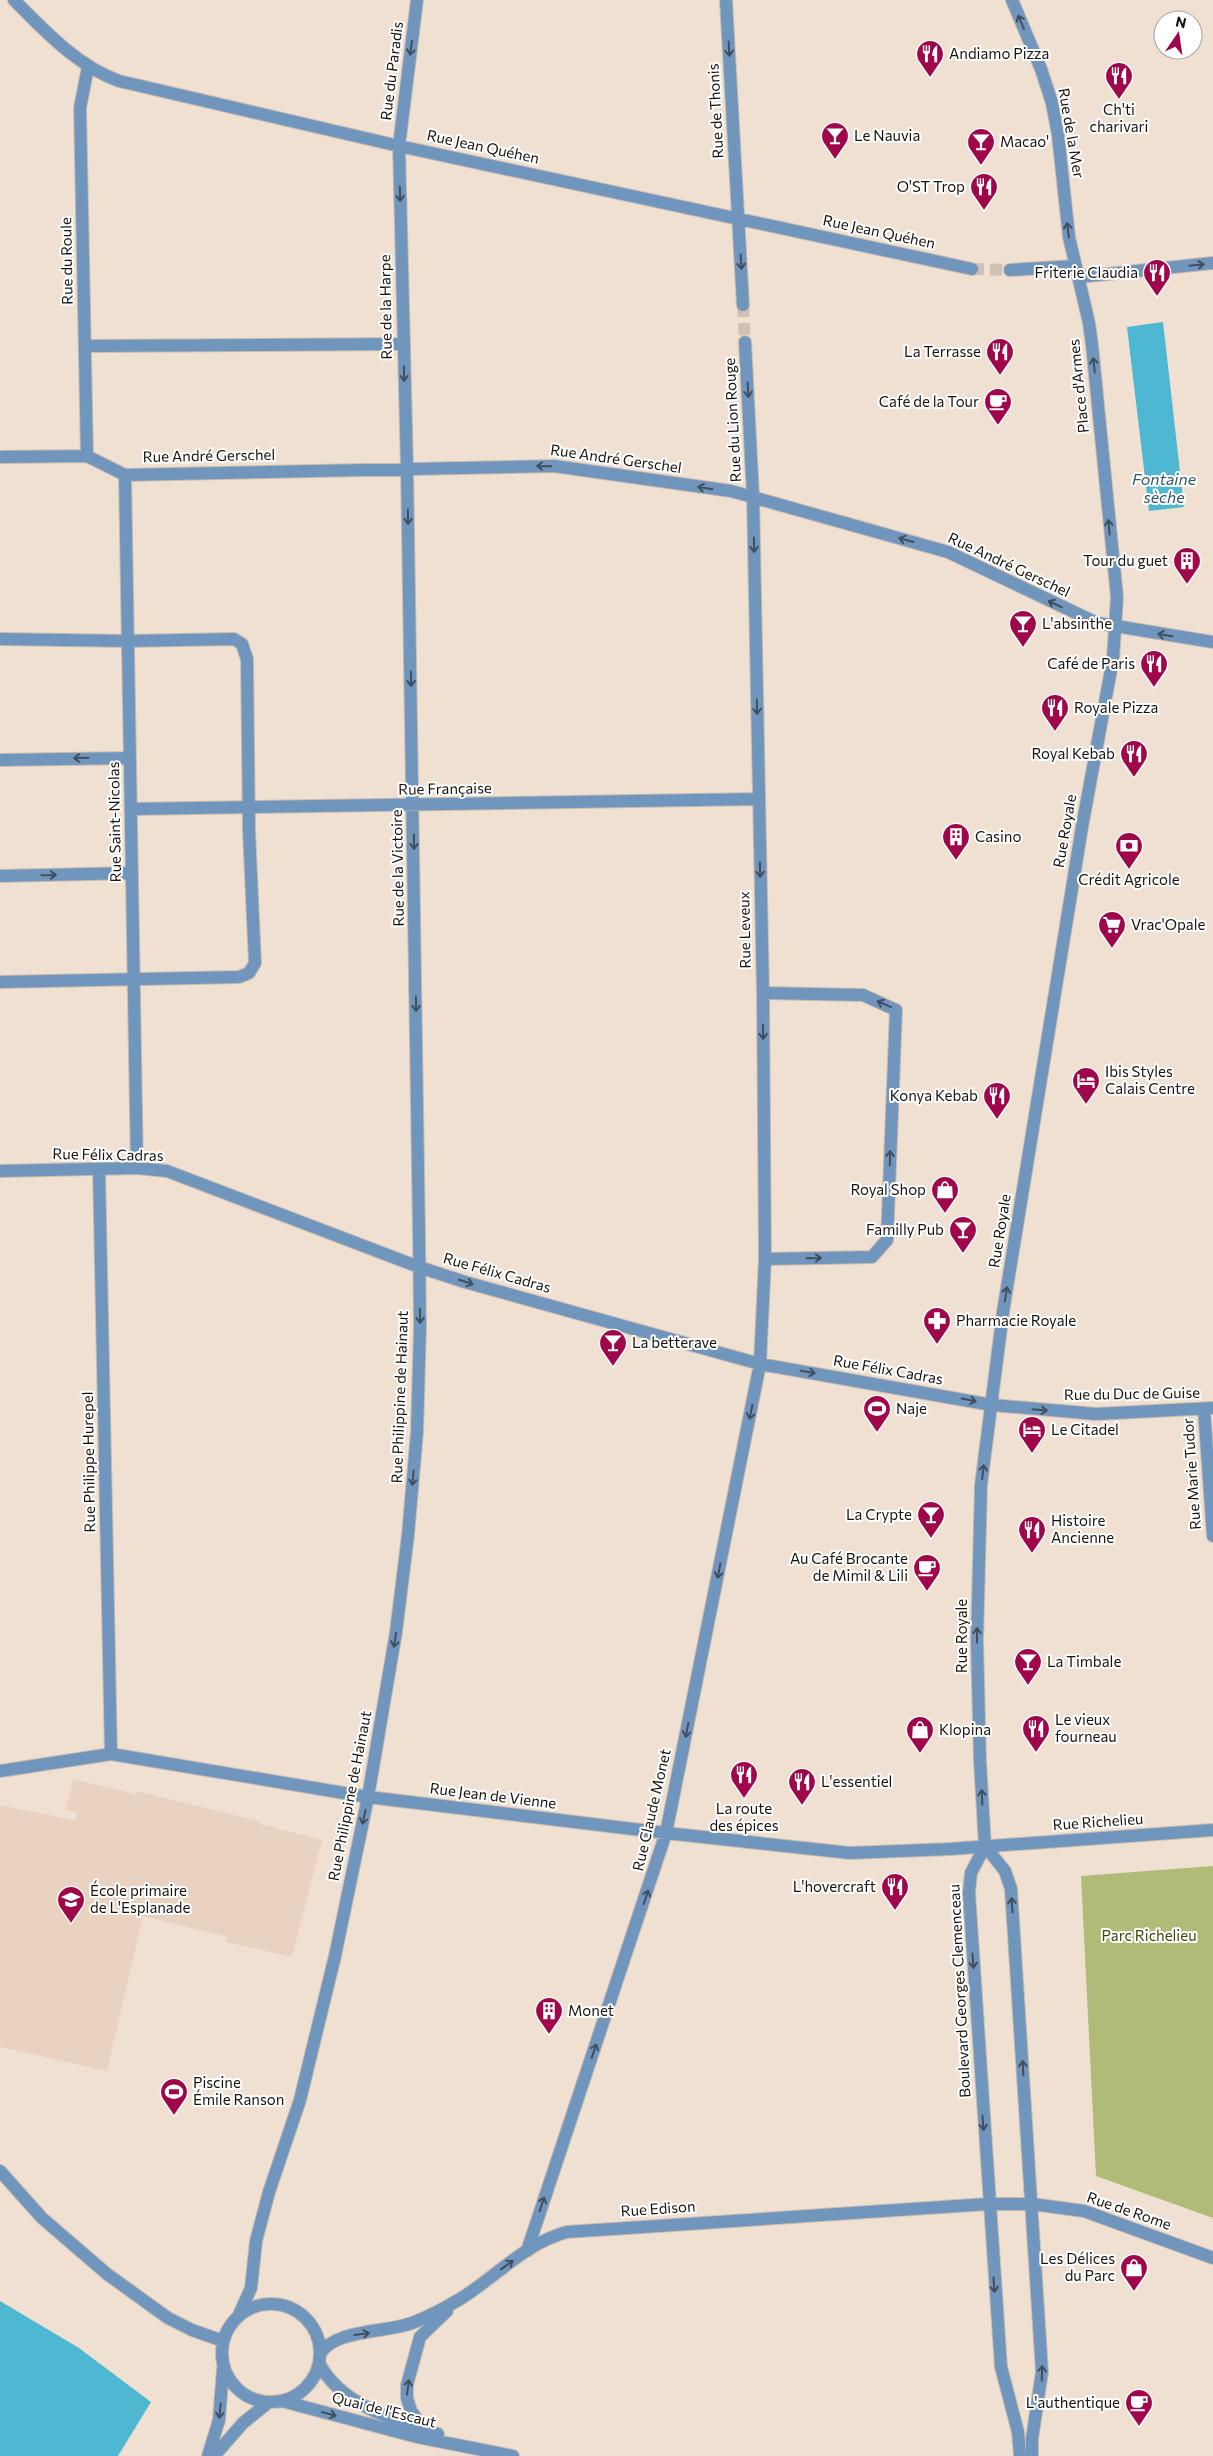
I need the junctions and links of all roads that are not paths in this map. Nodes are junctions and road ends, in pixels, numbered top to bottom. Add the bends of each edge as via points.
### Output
1 (14, 0) edge
2 (417, 0) edge
3 (726, 0) edge
4 (1012, 0) edge
5 (88, 67) junction
6 (399, 146) junction
7 (739, 219) junction
8 (1213, 263) edge
9 (972, 269) tunnel mouth
10 (1010, 270) tunnel mouth
11 (1077, 272) junction
12 (743, 305) tunnel mouth
13 (745, 342) tunnel mouth
14 (404, 344) junction
15 (85, 346) junction
16 (87, 456) junction
17 (0, 457) edge
18 (407, 468) junction
19 (126, 475) junction
20 (753, 496) junction
21 (1116, 628) junction
22 (0, 639) edge
23 (128, 642) junction
24 (1213, 642) edge
25 (130, 758) junction
26 (0, 760) edge
27 (759, 799) junction
28 (413, 805) junction
29 (249, 808) junction
30 (131, 809) junction
31 (132, 873) junction
32 (0, 876) edge
33 (134, 980) junction
34 (0, 982) edge
35 (762, 993) junction
36 (137, 1168) junction
37 (99, 1169) junction
38 (0, 1171) edge
39 (765, 1259) junction
40 (419, 1267) junction
41 (760, 1364) junction
42 (992, 1405) junction
43 (1208, 1409) edge
44 (1213, 1536) edge
45 (112, 1754) junction
46 (0, 1771) edge
47 (368, 1796) junction
48 (1213, 1830) edge
49 (666, 1834) junction
50 (985, 1846) junction
51 (0, 2171) edge
52 (988, 2204) junction
53 (1032, 2204) junction
54 (527, 2251) junction
55 (1213, 2258) edge
56 (461, 2299) junction
57 (238, 2317) junction
58 (224, 2341) junction
59 (319, 2358) junction
60 (223, 2364) junction
61 (276, 2402) junction
62 (425, 2430) junction
63 (478, 2448) junction
64 (208, 2456) edge
65 (214, 2456) edge
66 (513, 2456) edge
67 (1020, 2456) edge
68 (1032, 2456) edge

1 - 5 street, Rue Jean Quéhen
2 -> 6 street, Rue du Paradis
3 -> 7 street, Rue de Thonis
11 -> 4 street, Rue de la Mer via 1069,237 1052,103
5 - 6 street, Rue Jean Quéhen via 119,81
5 - 15 street, Rue du Roule via 80,108
6 - 7 street, Rue Jean Quéhen
6 -> 14 street, Rue de la Harpe
7 - 9 street, Rue Jean Quéhen
7 -> 12 street
11 -> 8 street
10 - 11 street
21 -> 11 street, Place d'Armes via 1117,597 1092,345
13 -> 20 street, Rue du Lion Rouge
14 - 15 street
14 -> 18 street, Rue de la Harpe
15 - 16 street, Rue du Roule
16 - 17 street, Rue André Gerschel
16 - 19 street, Rue André Gerschel
18 - 19 street, Rue André Gerschel
20 -> 18 street, Rue André Gerschel via 554,466
18 -> 28 street, Rue de la Victoire
19 - 23 street, Rue Saint-Nicolas
21 -> 20 street, Rue André Gerschel via 1083,617 948,552
20 -> 27 street, Rue Leveux
24 -> 21 street, Rue André Gerschel
42 -> 21 street, Rue Royale via 1003,1312
22 - 23 street
23 - 25 street, Rue Saint-Nicolas
23 - 29 street via 234,639 242,644 247,659
25 -> 26 street
25 - 30 street, Rue Saint-Nicolas
27 - 28 street, Rue Française
27 -> 35 street, Rue Leveux
28 - 29 street, Rue Française
28 -> 40 street, Rue de la Victoire
29 - 30 street, Rue Française
29 - 33 street via 255,962 249,973 238,977
30 - 31 street, Rue Saint-Nicolas
32 -> 31 street
31 - 33 street, Rue Saint-Nicolas
33 - 34 street
33 - 36 street, Rue Saint-Nicolas
35 -> 39 street, Rue Leveux
39 -> 35 street via 872,1257 887,1240 896,1010 863,995
36 - 37 street, Rue Félix Cadras
36 - 40 street, Rue Félix Cadras via 181,1174
37 - 38 street, Rue Félix Cadras
37 - 45 street, Rue Philippe Hurepel
39 - 41 street, Rue Leveux
40 -> 41 street, Rue Félix Cadras
40 -> 47 street, Rue Philippine de Hainaut via 419,1377 408,1535 396,1632
41 -> 42 street, Rue Félix Cadras
41 -> 49 street, Rue Claude Monet
42 -> 43 street, Rue du Duc de Guise via 1096,1414
50 -> 42 street, Rue Royale via 977,1633 981,1485
43 - 44 street, Rue Marie Tudor
45 - 46 street, Rue Jean de Vienne
45 - 47 street, Rue Jean de Vienne
47 - 49 street, Rue Jean de Vienne
47 -> 57 street, Rue Philippine de Hainaut via 335,1956 300,2100 269,2192 256,2241 251,2288
48 - 50 street, Rue Richelieu
49 - 50 street, Rue Jean de Vienne via 850,1853
54 -> 49 street, Rue Claude Monet
50 -> 52 street, Boulevard Georges Clemenceau via 975,1863 969,1892
53 -> 50 street via 1011,1889 1005,1871
51 - 58 street via 42,2218 107,2274 168,2318
52 - 53 street, Rue Edison
52 - 54 street, Rue Edison via 567,2232
52 -> 67 street, Boulevard Georges Clemenceau via 1000,2366 1016,2423
53 - 55 street, Rue de Rome via 1084,2211
68 -> 53 street via 1042,2372
56 -> 54 street, Rue Edison
59 -> 56 street, Rue Edison via 324,2347 335,2339 411,2323
62 -> 56 street via 411,2411 406,2391 417,2346 424,2333
57 - 58 street
57 - 59 street via 262,2305 275,2304 294,2310 313,2328 318,2340
58 - 60 street
59 - 61 street via 315,2375 308,2385 294,2396
59 - 62 street, Quai de l'Escaut via 332,2382 343,2392 378,2412
60 - 61 street via 231,2382 240,2391 250,2398
60 -> 64 street via 219,2420
61 -> 63 street, Quai de l'Escaut via 417,2437
61 - 65 street via 244,2423
62 - 63 street, Quai de l'Escaut
63 - 66 street, Quai de l'Escaut

